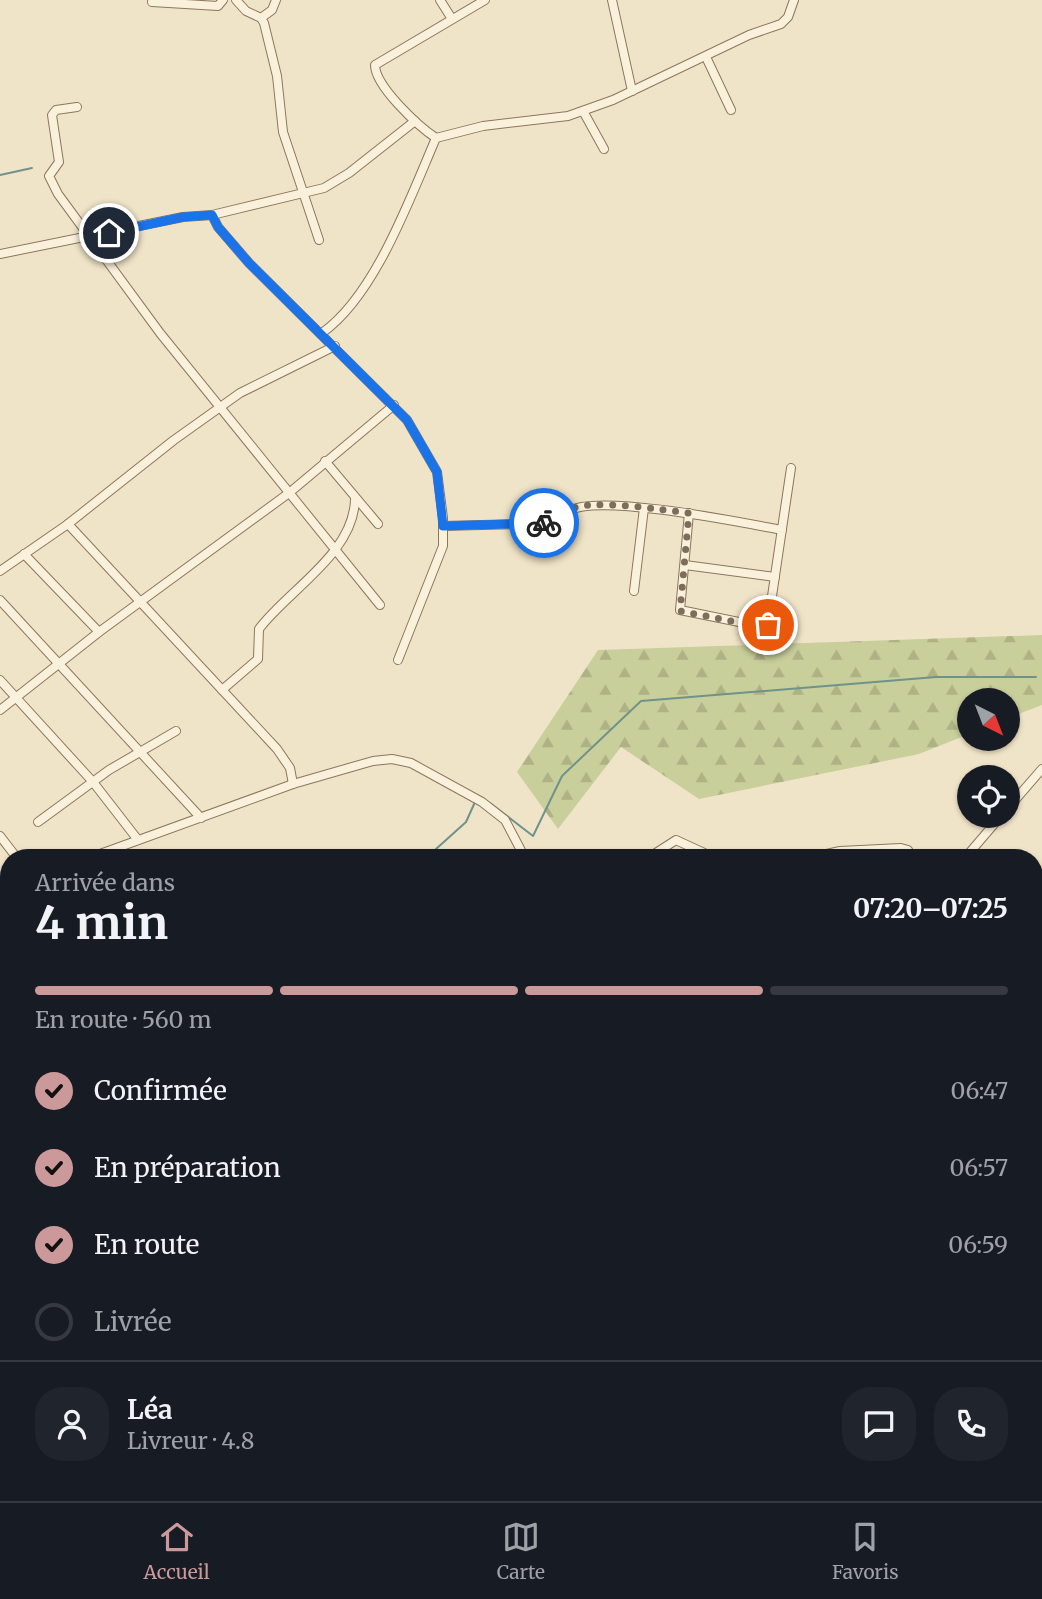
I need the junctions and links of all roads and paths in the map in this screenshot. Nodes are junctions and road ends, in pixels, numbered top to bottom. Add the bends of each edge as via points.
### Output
1 (223, 0) edge
2 (236, 0) edge
3 (276, 0) edge
4 (440, 0) edge
5 (485, 0) edge
6 (612, 0) edge
7 (794, 0) edge
8 (152, 2) dead end
9 (261, 18) junction
10 (453, 19) junction
11 (706, 57) junction
12 (632, 91) junction
13 (78, 107) dead end
14 (731, 110) dead end
15 (583, 111) junction
16 (415, 121) junction
17 (436, 138) junction
18 (604, 149) dead end
19 (303, 194) junction
20 (212, 215) junction
21 (88, 237) junction
22 (319, 240) dead end
23 (0, 254) edge
24 (322, 333) junction
25 (335, 345) junction
26 (394, 405) junction
27 (221, 407) junction
28 (325, 461) junction
29 (791, 468) dead end
30 (289, 493) junction
31 (355, 499) junction
32 (644, 508) junction
33 (689, 513) junction
34 (68, 524) junction
35 (378, 524) dead end
36 (443, 526) junction
37 (782, 530) junction
38 (334, 551) junction
39 (24, 554) junction
40 (685, 565) junction
41 (0, 571) edge
42 (775, 577) junction
43 (634, 591) dead end
44 (0, 600) edge
45 (143, 601) junction
46 (380, 605) dead end
47 (99, 632) junction
48 (398, 660) dead end
49 (58, 664) junction
50 (0, 680) edge
51 (222, 690) junction
52 (17, 697) junction
53 (0, 710) edge
54 (176, 731) dead end
55 (141, 752) junction
56 (1042, 769) edge
57 (93, 782) junction
58 (293, 784) junction
59 (1020, 794) edge
60 (201, 818) junction
61 (38, 822) dead end
62 (991, 828) edge
63 (138, 840) junction
64 (123, 849) edge
65 (517, 849) edge
66 (662, 849) edge
67 (696, 849) edge
68 (881, 849) edge
69 (904, 849) edge
70 (973, 849) edge

1 - 8 street via 218,6
2 - 9 street
3 - 9 street
4 - 10 street
5 - 10 street
6 - 12 street
7 - 11 street via 781,23
9 - 19 street via 284,132
10 - 16 street via 375,65 379,79
11 - 12 street
11 - 14 street
12 - 15 street
13 - 21 street via 53,112 60,162 49,176
15 - 17 street
15 - 18 street
16 - 17 street
16 - 19 street via 348,173
17 - 24 street via 365,287 354,305
19 - 20 street
19 - 22 street
20 - 21 street
20 - 24 street via 249,263
21 - 23 street
21 - 27 street
24 - 25 street
25 - 26 street
25 - 27 street
26 - 28 street
26 - 36 street via 418,434 437,472
27 - 30 street
27 - 34 street
28 - 30 street
28 - 31 street
29 - 37 street
30 - 38 street
30 - 45 street
31 - 35 street
31 - 38 street via 352,516
32 - 33 street
32 - 36 street via 579,507 566,512 558,523
32 - 43 street
33 - 37 street
33 - 40 street
34 - 39 street
34 - 45 street
36 - 48 street via 438,563
37 - 42 street
38 - 46 street
38 - 51 street via 261,625 258,659
39 - 41 street
39 - 47 street
40 - 42 street
40 - 42 street via 680,611 762,627 768,623
44 - 49 street
45 - 47 street
45 - 51 street
47 - 49 street
49 - 52 street
49 - 55 street
50 - 52 street
51 - 58 street via 283,757
52 - 53 street
52 - 57 street
54 - 55 street
55 - 57 street
55 - 60 street
56 - 59 street
57 - 61 street
57 - 63 street
58 - 60 street
58 - 65 street via 373,761 411,763 479,800 505,820
60 - 63 street
62 - 70 street
63 - 64 street
66 - 67 street via 676,840
68 - 69 street

